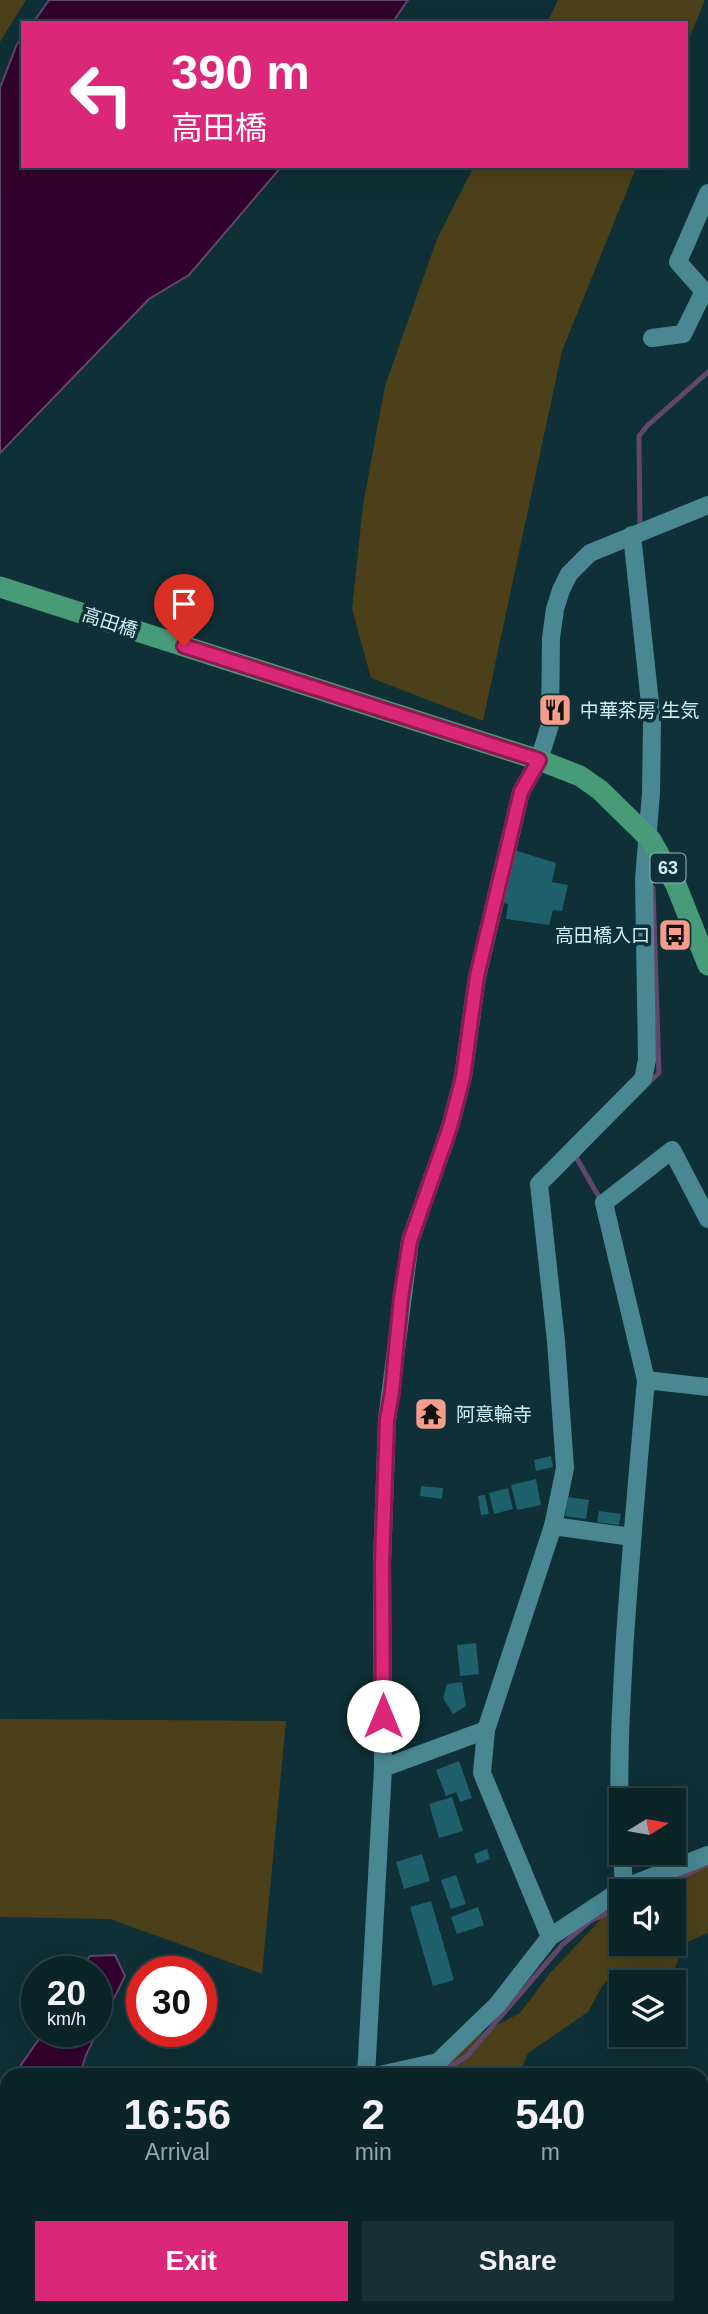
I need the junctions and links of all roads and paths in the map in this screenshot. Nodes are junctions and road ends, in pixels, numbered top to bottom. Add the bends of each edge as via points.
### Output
1 (708, 193) edge
2 (652, 338) dead end
3 (708, 505) edge
4 (632, 535) junction
5 (0, 587) edge
6 (529, 757) junction
7 (708, 964) edge
8 (708, 1219) edge
9 (646, 1380) junction
10 (708, 1387) edge
11 (553, 1525) junction
12 (632, 1537) junction
13 (486, 1730) junction
14 (383, 1768) junction
15 (618, 1788) edge
16 (708, 1855) edge
17 (647, 1879) edge
18 (609, 1898) edge
19 (550, 1937) junction
20 (366, 2068) edge
21 (411, 2068) edge

1 - 2 street via 678,262 702,289 702,295 683,334
3 - 4 street
4 - 6 street via 584,558 561,590 551,638 550,725
4 - 11 street via 652,722 644,879 647,1060 643,1079 539,1184 565,1468
5 - 6 main road, 高田橋 / 63
6 - 7 main road, 63 via 580,776 651,840 665,861
6 - 14 street via 477,976 457,1102 410,1241 404,1276 387,1420
8 - 9 street via 672,1150 604,1203
9 - 10 street
9 - 12 street
11 - 12 street
11 - 13 street
12 - 15 street
13 - 14 street
13 - 19 street via 482,1773
14 - 20 street
16 - 17 street
18 - 19 street
19 - 21 street via 497,2005 438,2062

